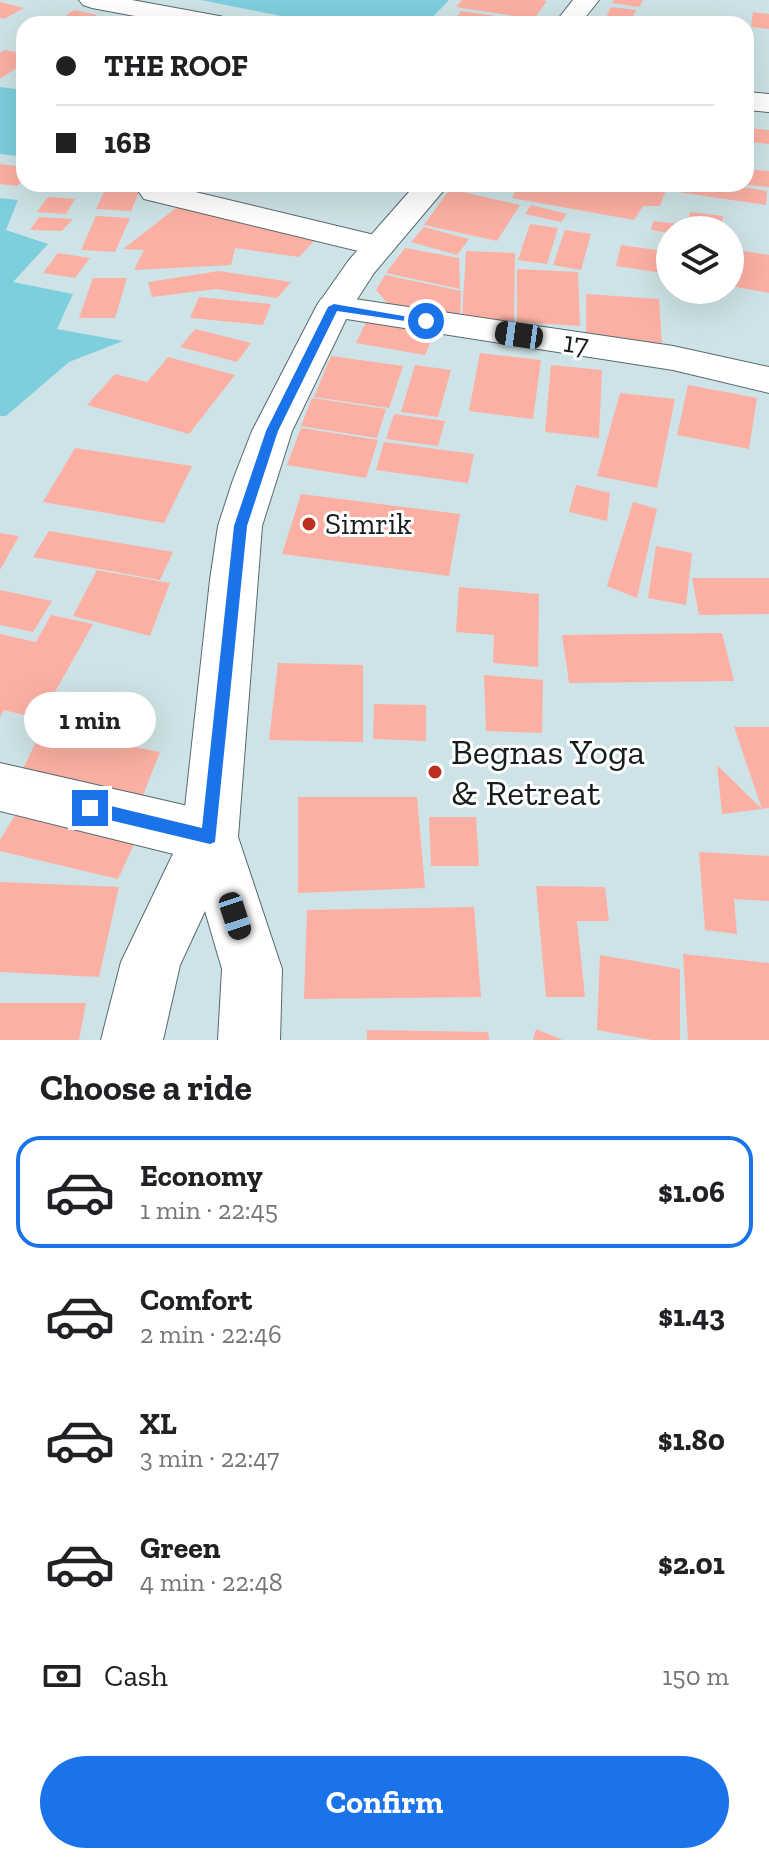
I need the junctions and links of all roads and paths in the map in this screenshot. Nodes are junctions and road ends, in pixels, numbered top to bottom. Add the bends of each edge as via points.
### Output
1 (92, 0) edge
2 (586, 0) edge
3 (177, 16) edge
4 (573, 16) edge
5 (155, 192) dead end
6 (426, 192) edge
7 (379, 246) junction
8 (334, 307) junction
9 (769, 380) edge
10 (0, 787) edge
11 (210, 837) junction
12 (132, 1040) edge
13 (249, 1040) edge

1 - 3 main road
2 - 4 main road
5 - 7 main road
6 - 7 main road
7 - 8 main road
8 - 9 main road, 17 / 17 via 673,358
8 - 11 main road via 272,431 240,526
10 - 11 main road
11 - 12 main road via 151,962
11 - 13 main road via 252,969

